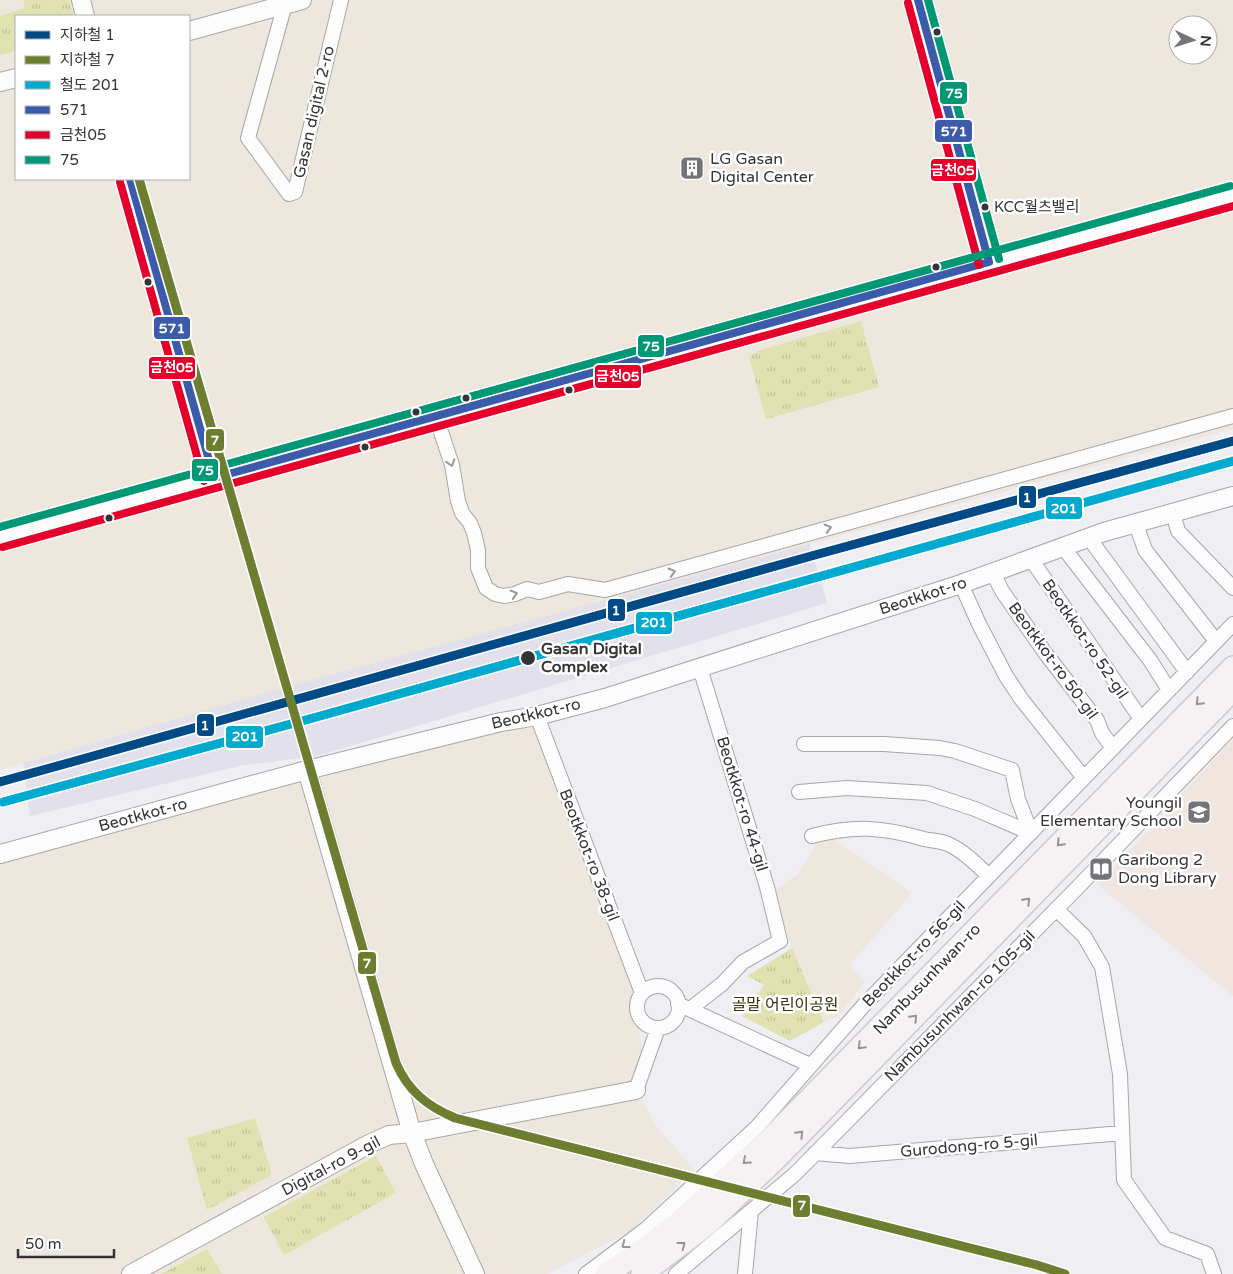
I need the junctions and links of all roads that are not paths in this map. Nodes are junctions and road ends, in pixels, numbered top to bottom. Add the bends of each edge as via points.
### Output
1 (81, 0) edge
2 (341, 0) edge
3 (918, 0) edge
4 (293, 2) edge
5 (85, 15) edge
6 (190, 31) edge
7 (15, 78) edge
8 (0, 82) edge
9 (130, 180) edge
10 (1233, 196) edge
11 (989, 262) junction
12 (1233, 416) edge
13 (436, 417) junction
14 (214, 478) junction
15 (1233, 496) edge
16 (1173, 513) junction
17 (1136, 524) junction
18 (0, 537) edge
19 (1089, 538) junction
20 (1063, 547) junction
21 (1030, 559) junction
22 (993, 573) junction
23 (961, 584) junction
24 (1233, 588) edge
25 (1233, 624) edge
26 (1216, 641) junction
27 (1233, 667) edge
28 (700, 668) junction
29 (1187, 672) junction
30 (1169, 690) junction
31 (1233, 690) edge
32 (537, 716) junction
33 (1141, 719) junction
34 (1233, 726) edge
35 (804, 744) dead end
36 (1113, 748) junction
37 (307, 770) junction
38 (1084, 778) junction
39 (799, 792) dead end
40 (1031, 833) junction
41 (812, 836) dead end
42 (0, 854) edge
43 (989, 876) junction
44 (1056, 909) junction
45 (642, 993) junction
46 (684, 1007) junction
47 (658, 1028) junction
48 (810, 1065) junction
49 (636, 1090) joint
50 (412, 1133) junction
51 (1122, 1133) junction
52 (815, 1153) junction
53 (751, 1211) junction
54 (679, 1273) edge
55 (131, 1274) edge
56 (475, 1274) edge
57 (586, 1274) edge
58 (606, 1274) edge
59 (642, 1274) edge
60 (745, 1274) edge
61 (1214, 1274) edge

1 - 5 street
2 - 4 street, Gasan digital 2-ro via 295,192 289,194 248,138
3 - 11 street
4 - 6 street, Gasan digital 2-ro
7 - 8 street
9 - 14 street
10 - 11 street
11 - 13 street
13 -> 12 street via 452,465 458,501 474,533 481,577 486,588 504,596 527,590 539,592 568,584 605,590
13 - 14 street
14 - 18 street
15 - 16 street, Beotkkot-ro
16 - 17 street, Beotkkot-ro
16 - 24 street via 1178,531
17 - 19 street, Beotkkot-ro
17 - 26 street via 1144,550
19 - 20 street, Beotkkot-ro
19 - 29 street
20 - 21 street, Beotkkot-ro
20 - 30 street via 1150,660
21 - 22 street, Beotkkot-ro
21 - 33 street, Beotkkot-ro 52-gil
22 - 23 street, Beotkkot-ro
22 - 36 street, Beotkkot-ro 50-gil via 1002,591 1097,720 1102,734
23 - 28 street, Beotkkot-ro
23 - 38 street via 1006,676
25 - 26 street, Beotkkot-ro 56-gil
26 - 29 street, Beotkkot-ro 56-gil
27 -> 58 main road, Nambusunhwan-ro via 767,1142 678,1223
28 - 32 street, Beotkkot-ro
28 - 46 street, Beotkkot-ro 44-gil via 767,886 780,941 743,962 722,984
29 - 30 street, Beotkkot-ro 56-gil
30 - 33 street, Beotkkot-ro 56-gil
59 -> 31 main road, Nambusunhwan-ro via 708,1224 780,1154
32 - 37 street, Beotkkot-ro
32 - 45 street, Beotkkot-ro 38-gil
33 - 36 street, Beotkkot-ro 56-gil
34 - 44 street, Nambusunhwan-ro 105-gil
35 - 40 street via 940,748 1012,770 1018,799
36 - 38 street, Beotkkot-ro 56-gil
37 - 42 street, Beotkkot-ro
37 - 50 street
38 - 40 street, Beotkkot-ro 56-gil
39 - 40 street via 846,788 927,793
40 - 43 street, Beotkkot-ro 56-gil
41 - 43 street via 850,828 900,831 950,845
43 - 48 street, Beotkkot-ro 56-gil
44 - 51 street via 1084,936 1102,967 1120,1074
44 - 52 street, Nambusunhwan-ro 105-gil
45 - 46 street via 661,986 673,993
45 - 47 street, Beotkkot-ro 38-gil via 637,1004 639,1017 648,1026
46 - 47 street via 671,1023
46 - 48 street
47 - 49 street
48 -> 57 street, Beotkkot-ro 56-gil via 756,1128 646,1230
49 - 50 street, Digital-ro 9-gil
50 - 55 street, Digital-ro 9-gil via 389,1135 374,1142
50 - 56 street
51 - 52 street, Gurodong-ro 5-gil via 850,1156
51 - 61 street via 1124,1180 1165,1238 1208,1254
52 - 53 street, Nambusunhwan-ro 105-gil
53 - 54 street, Nambusunhwan-ro 105-gil
53 - 60 street

